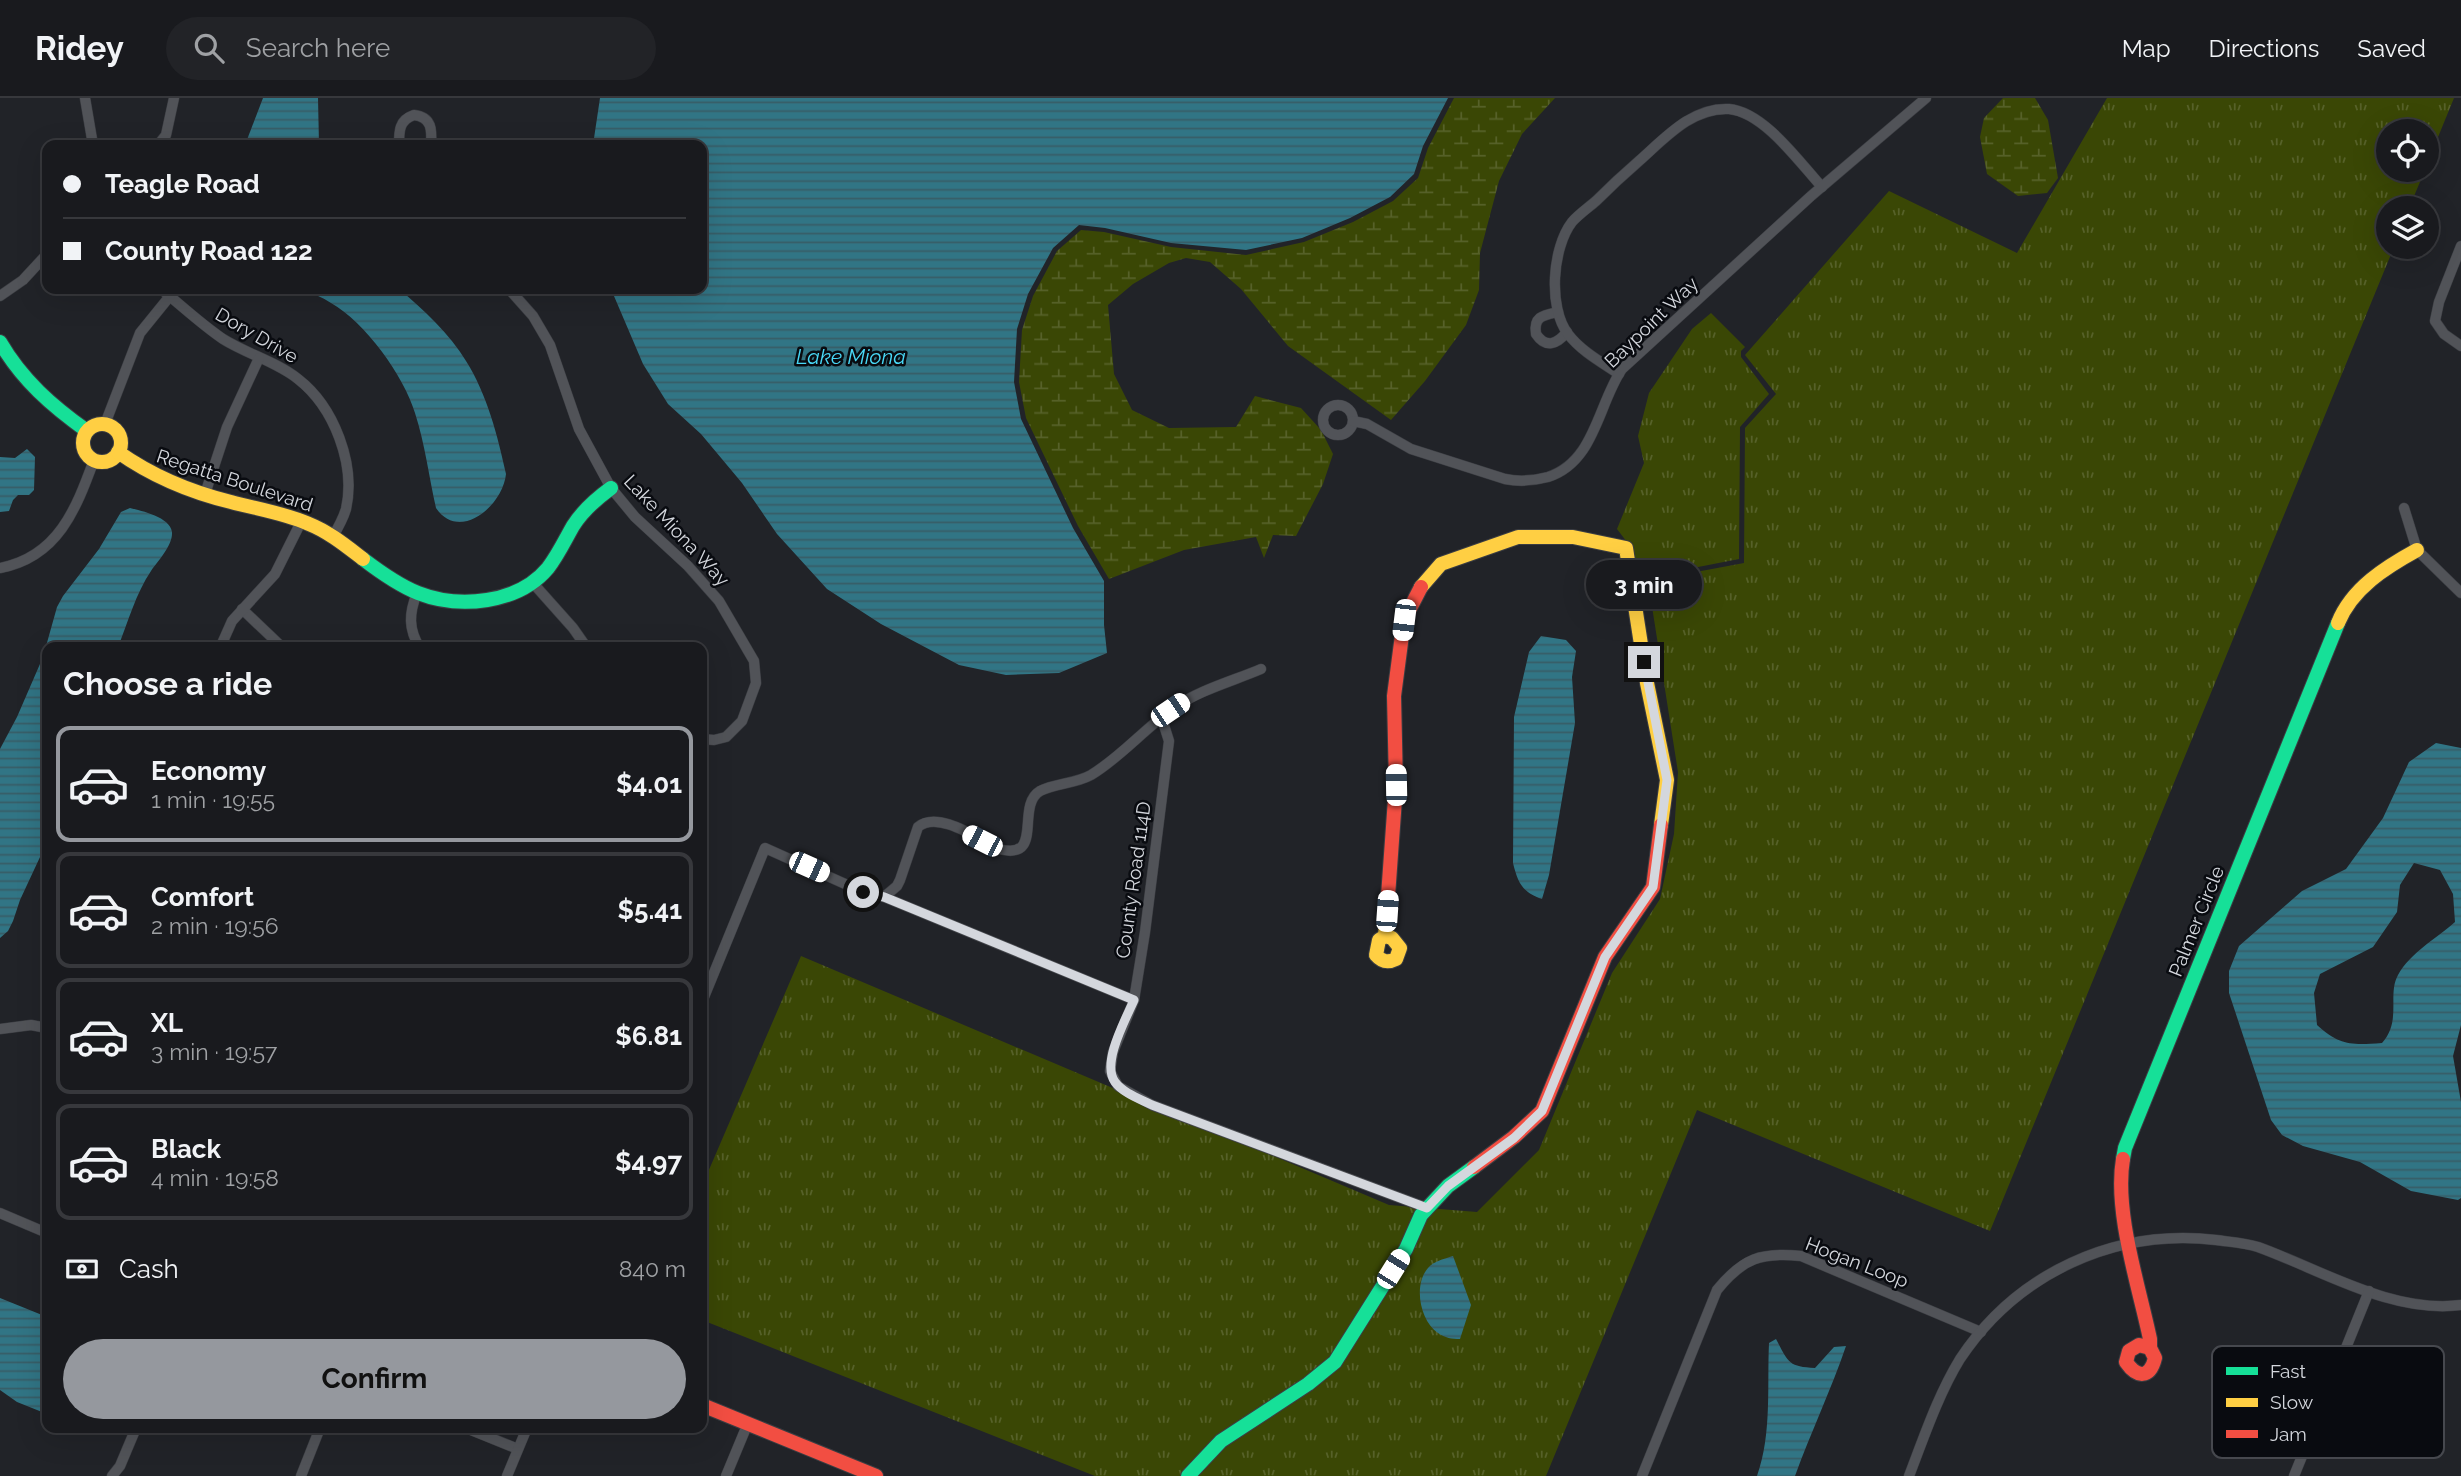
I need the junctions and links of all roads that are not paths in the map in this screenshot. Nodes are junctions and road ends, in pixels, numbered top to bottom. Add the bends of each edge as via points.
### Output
1 (85, 98) edge
2 (174, 98) edge
3 (1926, 98) edge
4 (92, 140) edge
5 (162, 140) edge
6 (399, 140) edge
7 (431, 140) edge
8 (1822, 187) junction
9 (2461, 246) edge
10 (42, 259) edge
11 (167, 294) edge
12 (513, 294) edge
13 (0, 296) edge
14 (170, 296) junction
15 (1558, 312) junction
16 (1567, 332) junction
17 (0, 342) edge
18 (2461, 346) edge
19 (259, 358) junction
20 (1619, 373) junction
21 (1353, 421) dead end
22 (105, 424) junction
23 (87, 431) junction
24 (118, 452) junction
25 (94, 460) junction
26 (611, 488) junction
27 (205, 494) junction
28 (2404, 508) dead end
29 (302, 520) junction
30 (332, 538) junction
31 (2417, 550) junction
32 (0, 568) edge
33 (532, 582) junction
34 (417, 593) junction
35 (2461, 593) edge
36 (242, 609) junction
37 (223, 642) edge
38 (277, 642) edge
39 (417, 642) edge
40 (583, 642) edge
41 (1261, 669) dead end
42 (1162, 719) junction
43 (707, 739) edge
44 (884, 897) junction
45 (1385, 936) dead end
46 (707, 990) edge
47 (1134, 1000) junction
48 (42, 1027) edge
49 (0, 1029) edge
50 (1427, 1208) junction
51 (0, 1213) edge
52 (42, 1231) edge
53 (2130, 1243) junction
54 (2369, 1291) junction
55 (2461, 1305) edge
56 (1982, 1332) junction
57 (2347, 1346) edge
58 (2150, 1348) dead end
59 (707, 1407) edge
60 (748, 1423) junction
61 (134, 1433) edge
62 (318, 1433) edge
63 (478, 1433) edge
64 (525, 1433) edge
65 (518, 1449) junction
66 (2301, 1458) edge
67 (112, 1476) edge
68 (301, 1476) edge
69 (507, 1476) edge
70 (726, 1476) edge
71 (876, 1476) edge
72 (1188, 1476) edge
73 (1642, 1476) edge
74 (1909, 1476) edge
75 (2294, 1476) edge

1 - 4 street
2 - 5 street
3 - 8 street, Baypoint Way
6 - 7 street via 400,126 414,115 430,124
8 - 15 street via 1768,127 1748,115 1731,109 1699,114 1571,223 1558,253
8 - 20 street, Baypoint Way
9 - 18 street via 2435,321
10 - 13 street
11 - 14 street, Dory Drive
12 - 26 street, Lake Miona Way via 550,345 575,421
14 - 19 street, Dory Drive via 205,326
14 - 22 street via 132,348
15 - 16 street
15 - 16 street via 1540,317 1536,334 1551,344
16 - 20 street
17 - 23 street via 26,382
19 - 27 street via 227,427
19 - 30 street, Dory Drive via 299,379 332,422 345,457 348,492
20 - 21 street, Baypoint Way via 1587,445 1574,462 1556,474 1534,480 1517,481 1458,465
22 - 23 street
22 - 24 street via 119,435
23 - 25 street via 83,447
24 - 25 street via 110,460
24 - 27 street, Regatta Boulevard via 145,471
25 - 32 street via 67,523 31,557
26 - 33 street, Regatta Boulevard via 580,516 559,555
26 - 43 street, Lake Miona Way via 719,601 754,661 756,683 742,721 726,737
27 - 29 street, Regatta Boulevard
28 - 31 street
29 - 30 street, Regatta Boulevard
29 - 36 street via 275,573
30 - 34 street, Regatta Boulevard
31 - 35 street
31 - 53 street, Palmer Circle via 2382,569 2342,612 2125,1148 2120,1178
33 - 34 street, Regatta Boulevard via 496,599 477,602 453,602
33 - 40 street
34 - 39 street via 410,619
36 - 37 street
36 - 38 street
41 - 42 street via 1182,702
42 - 44 street via 1094,773 1033,797 1026,840 1018,850 999,849 940,821 923,823 900,880
42 - 47 street, County Road 114D via 1169,740
44 - 46 street via 765,848
44 - 47 street
45 - 50 street via 1396,785 1394,696 1404,620 1421,586 1441,564 1518,537 1573,537 1626,548 1667,780 1653,887 1605,957 1542,1111
47 - 50 street, County Road 114D via 1110,1071 1127,1092
48 - 49 street
50 - 72 street via 1335,1362 1221,1441
51 - 52 street
53 - 54 street via 2195,1237 2255,1246
53 - 56 street via 2072,1261 2037,1282
53 - 58 street, Palmer Circle
54 - 55 street via 2425,1306
54 - 57 street
56 - 73 street, Hogan Loop via 1801,1256 1775,1254 1752,1259 1733,1270 1717,1290
56 - 74 street via 1948,1379
59 - 60 street
60 - 70 street
60 - 71 street
61 - 67 street
62 - 68 street
63 - 65 street
64 - 65 street
65 - 69 street
66 - 75 street

